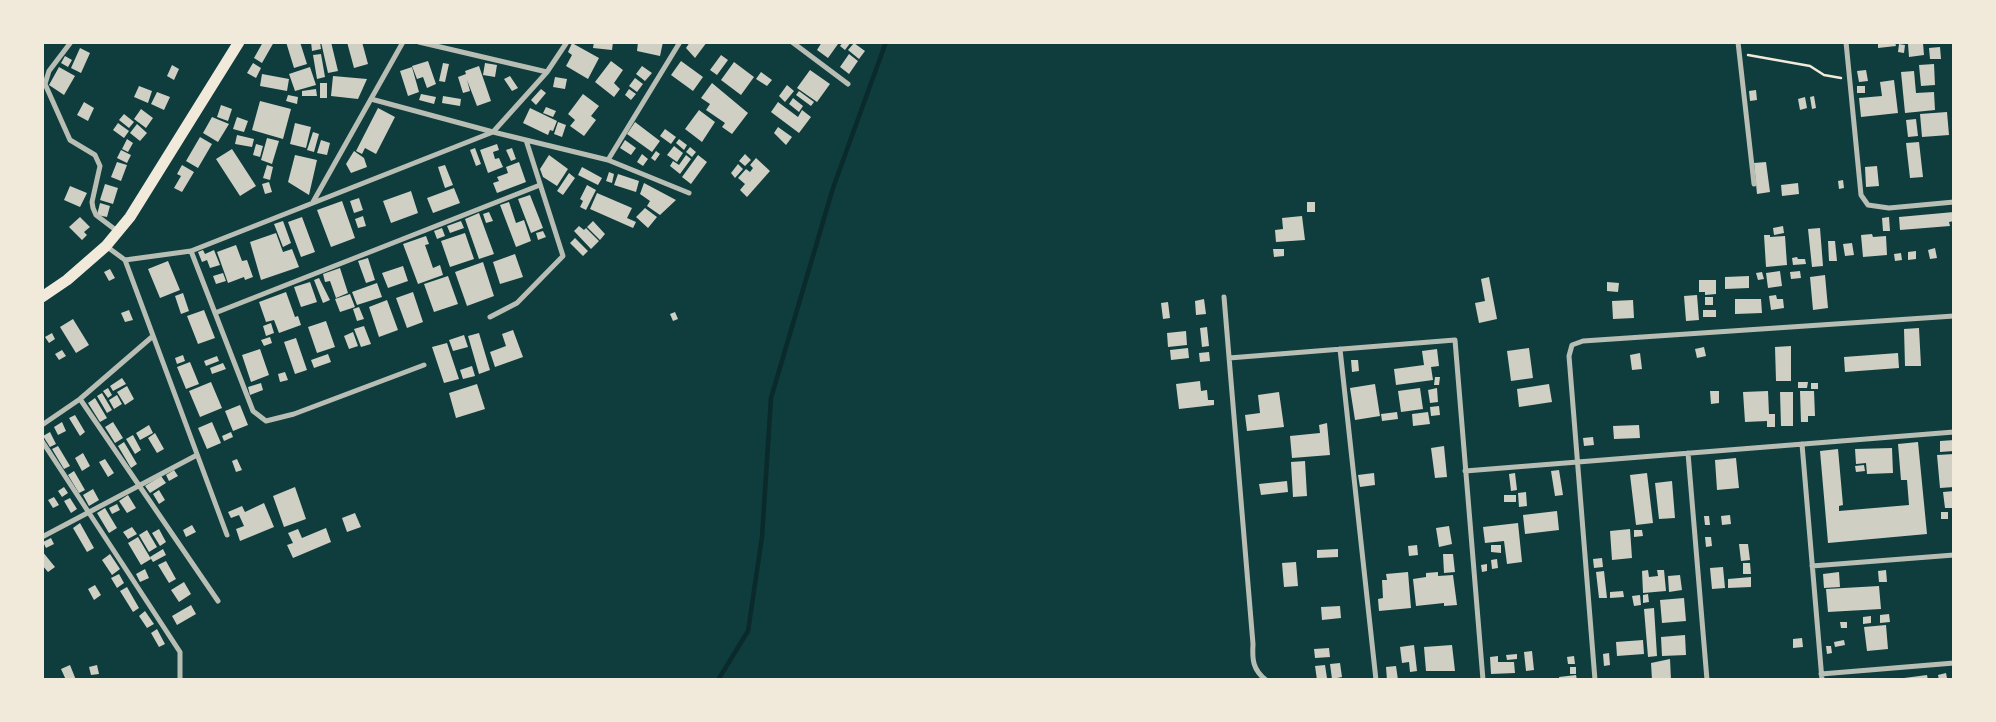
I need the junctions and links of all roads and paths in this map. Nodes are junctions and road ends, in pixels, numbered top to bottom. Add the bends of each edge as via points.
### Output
1 (239, 42) edge
2 (403, 42) edge
3 (419, 42) edge
4 (567, 42) edge
5 (680, 42) edge
6 (792, 42) edge
7 (1738, 42) edge
8 (1846, 42) edge
9 (69, 43) edge
10 (1739, 53) junction
11 (547, 72) junction
12 (1850, 80) junction
13 (44, 84) edge
14 (848, 84) dead end
15 (371, 99) junction
16 (493, 132) junction
17 (526, 140) junction
18 (608, 160) junction
19 (1754, 184) dead end
20 (540, 185) junction
21 (689, 193) dead end
22 (1954, 202) edge
23 (313, 203) junction
24 (118, 232) junction
25 (106, 246) junction
26 (191, 251) junction
27 (125, 260) junction
28 (42, 297) edge
29 (1224, 297) dead end
30 (215, 313) junction
31 (1954, 316) edge
32 (490, 317) dead end
33 (153, 336) junction
34 (1340, 349) junction
35 (1229, 358) junction
36 (424, 365) dead end
37 (80, 399) junction
38 (42, 425) edge
39 (1954, 432) edge
40 (42, 441) edge
41 (1802, 444) junction
42 (1688, 453) junction
43 (197, 455) junction
44 (1576, 462) junction
45 (1466, 470) junction
46 (139, 486) junction
47 (91, 513) junction
48 (227, 535) dead end
49 (42, 537) edge
50 (1954, 555) edge
51 (1812, 566) junction
52 (218, 601) dead end
53 (1954, 663) edge
54 (1821, 677) edge
55 (180, 680) edge
56 (1266, 680) edge
57 (1376, 680) edge
58 (1483, 680) edge
59 (1595, 680) edge
60 (1707, 680) edge

1 - 24 highway
2 - 15 street
3 - 11 street
4 - 11 street
5 - 18 street
6 - 14 street
7 - 10 street
8 - 12 street
9 - 13 street
10 - 12 path via 1810,66 1824,75
10 - 19 street
11 - 16 street
12 - 22 street via 1860,195 1868,205 1889,208
13 - 24 street via 70,140 96,155 100,166 93,208 96,215
15 - 16 street
15 - 23 street
16 - 17 street
16 - 23 street
17 - 18 street
17 - 20 street
18 - 21 street
20 - 30 street
20 - 32 street via 563,256 517,303
23 - 26 street
24 - 25 highway
25 - 27 street
25 - 28 highway
26 - 27 street
26 - 30 street
27 - 33 street
29 - 35 street
30 - 36 street via 253,411 266,421 294,414
31 - 44 street via 1583,341 1572,345 1569,356
33 - 37 street
33 - 43 street
34 - 35 street
34 - 45 street via 1455,340
34 - 57 street
35 - 56 street via 1252,660 1258,673
37 - 38 street
37 - 46 street
39 - 41 street
40 - 47 street
41 - 42 street
41 - 51 street
42 - 44 street
42 - 60 street
43 - 46 street
43 - 48 street
44 - 45 street
44 - 59 street
45 - 58 street
46 - 47 street
46 - 52 street
47 - 49 street
47 - 55 street via 180,652
50 - 51 street
51 - 54 street
53 - 54 street

